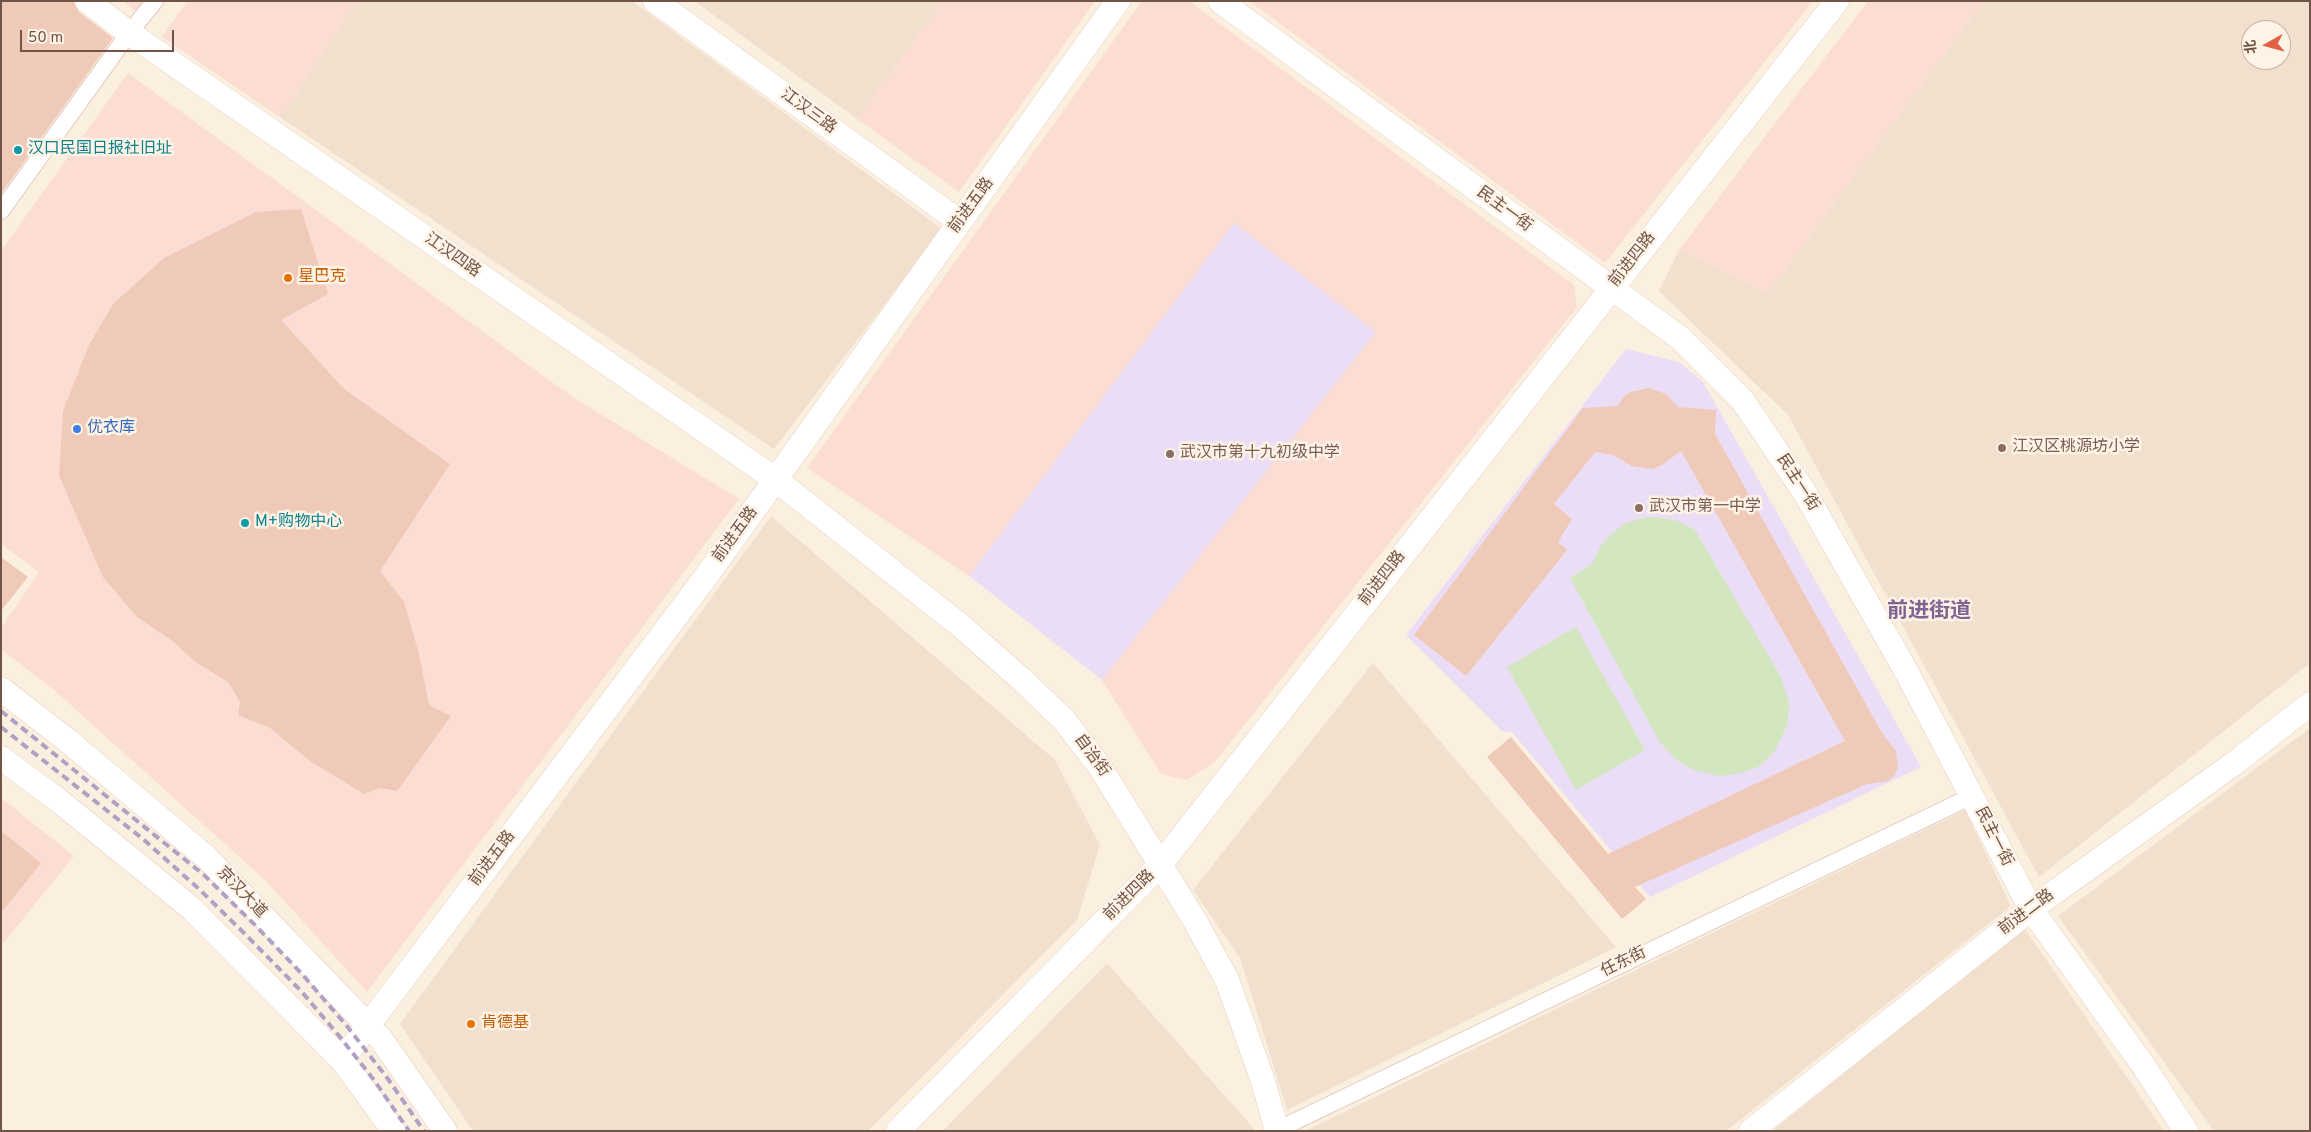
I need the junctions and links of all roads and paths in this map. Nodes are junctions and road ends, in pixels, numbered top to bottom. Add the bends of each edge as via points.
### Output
1 (87, 1) edge
2 (155, 1) edge
3 (655, 1) edge
4 (1118, 1) edge
5 (1220, 1) edge
6 (1838, 1) edge
7 (129, 33) junction
8 (4, 203) edge
9 (960, 222) junction
10 (1611, 288) junction
11 (775, 479) junction
12 (1, 688) edge
13 (2310, 704) edge
14 (1, 758) edge
15 (1972, 796) junction
16 (1160, 865) junction
17 (2031, 909) junction
18 (367, 1025) junction
19 (342, 1060) junction
20 (1277, 1130) edge
21 (394, 1131) edge
22 (446, 1131) edge
23 (898, 1131) edge
24 (1751, 1131) edge
25 (2186, 1131) edge

1 - 7 street, 江汉四路
2 - 7 street
3 - 9 street, 江汉三路
4 - 9 street, 前进五路
5 - 10 street, 民主一街
6 - 10 street, 前进四路
7 - 8 street
7 - 11 street, 江汉四路
9 - 11 street, 前进五路
10 - 15 street, 民主一街 via 1680,338 1743,401 1805,493 1906,671
10 - 16 street, 前进四路
11 - 16 street, 自治街 via 961,626 1064,720 1100,768
11 - 18 street, 前进五路 via 693,594
12 - 18 street, 京汉大道 via 206,857
13 - 17 street, 前进二路 via 2236,762
14 - 19 street via 191,908
15 - 17 street, 民主一街
15 - 20 street, 任东街
16 - 20 street, 自治街 via 1227,980
16 - 23 street, 前进四路
17 - 24 street, 前进二路
17 - 25 street, 民主一街 via 2143,1065
18 - 19 street, 前进五路
18 - 22 street, 京汉大道 via 381,1039
19 - 21 street

